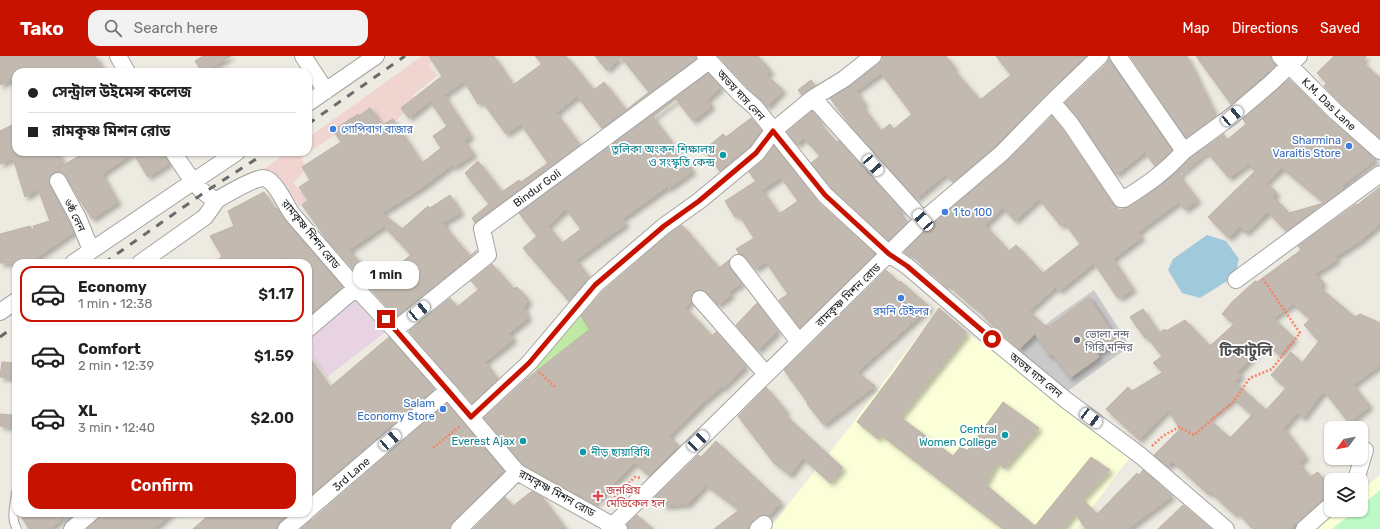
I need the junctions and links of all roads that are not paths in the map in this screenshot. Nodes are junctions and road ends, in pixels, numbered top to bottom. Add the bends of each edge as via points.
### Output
1 (118, 56) edge
2 (303, 56) edge
3 (376, 56) edge
4 (873, 56) edge
5 (1100, 56) edge
6 (1118, 56) edge
7 (707, 58) edge
8 (1290, 59) edge
9 (125, 68) edge
10 (311, 68) edge
11 (312, 70) edge
12 (326, 91) junction
13 (813, 98) junction
14 (312, 100) edge
15 (1052, 102) junction
16 (773, 131) junction
17 (1184, 151) junction
18 (1380, 151) edge
19 (176, 156) edge
20 (230, 156) edge
21 (1380, 174) edge
22 (58, 181) dead end
23 (193, 182) junction
24 (217, 200) junction
25 (923, 220) junction
26 (91, 250) junction
27 (889, 254) junction
28 (79, 259) edge
29 (146, 259) edge
30 (738, 262) dead end
31 (1236, 280) dead end
32 (356, 288) junction
33 (700, 299) dead end
34 (12, 304) edge
35 (0, 312) edge
36 (312, 326) edge
37 (395, 330) junction
38 (799, 342) junction
39 (766, 374) junction
40 (448, 390) junction
41 (471, 417) junction
42 (517, 472) junction
43 (312, 507) edge
44 (1324, 511) edge
45 (13, 517) edge
46 (86, 517) edge
47 (300, 517) edge
48 (614, 528) edge
49 (18, 529) edge
50 (72, 529) edge
51 (286, 529) edge
52 (459, 529) edge
53 (1226, 529) edge
54 (1304, 529) edge

1 - 9 street
2 - 10 street
3 - 12 street
4 - 13 street via 844,79
5 - 15 street, রামকৃষ্ণ মিশন রোড
6 - 17 street
7 - 16 street, অভয় দাস লেন via 755,107
7 - 37 street, Bindur Goli via 482,229 488,255
8 - 17 street via 1271,83
8 - 18 street, K.M. Das Lane via 1306,83
11 - 12 street
12 - 14 street
13 - 16 street
13 - 25 street
15 - 17 street via 1070,123 1121,199 1124,200 1150,183
15 - 25 street, রামকৃষ্ণ মিশন রোড via 1002,153
16 - 27 street, অভয় দাস লেন via 825,195
16 - 41 street via 756,153 595,285 529,363
19 - 23 street
20 - 23 street
21 - 31 street
22 - 26 street, ৬ষ্ঠ লেন via 78,218
23 - 24 street
23 - 26 street
24 - 29 street via 205,217
24 - 32 street, রামকৃষ্ণ মিশন রোড via 254,181 263,178 269,180 292,214
25 - 27 street, রামকৃষ্ণ মিশন রোড
26 - 28 street
27 - 38 street, রামকৃষ্ণ মিশন রোড
27 - 53 street, অভয় দাস লেন via 907,266 1066,400 1140,456
30 - 38 street
32 - 36 street
32 - 37 street, রামকৃষ্ণ মিশন রোড
33 - 39 street
34 - 35 street
37 - 40 street, রামকৃষ্ণ মিশন রোড
38 - 39 street, রামকৃষ্ণ মিশন রোড
39 - 48 street, রামকৃষ্ণ মিশন রোড via 662,476
40 - 41 street, রামকৃষ্ণ মিশন রোড
40 - 43 street, 3rd Lane
41 - 42 street, রামকৃষ্ণ মিশন রোড
42 - 48 street, রামকৃষ্ণ মিশন রোড
42 - 52 street
44 - 54 street
45 - 49 lane
46 - 50 street
47 - 51 street

